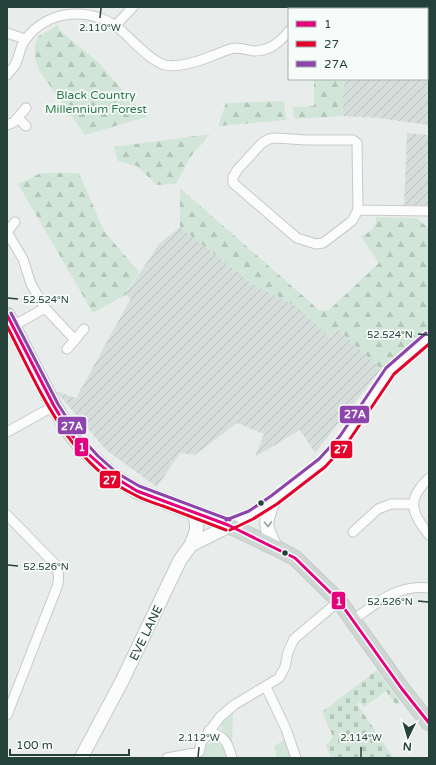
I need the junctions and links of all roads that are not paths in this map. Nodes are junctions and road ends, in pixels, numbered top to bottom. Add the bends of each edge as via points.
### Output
1 (133, 7) edge
2 (77, 10) edge
3 (115, 26) junction
4 (288, 32) edge
5 (7, 34) edge
6 (25, 40) junction
7 (7, 75) edge
8 (26, 108) dead end
9 (18, 118) junction
10 (7, 125) edge
11 (26, 126) dead end
12 (358, 210) junction
13 (429, 211) edge
14 (15, 222) dead end
15 (7, 232) edge
16 (45, 308) junction
17 (10, 320) edge
18 (84, 329) dead end
19 (429, 337) edge
20 (75, 340) junction
21 (67, 349) dead end
22 (54, 406) junction
23 (7, 432) edge
24 (429, 478) edge
25 (274, 500) junction
26 (413, 504) junction
27 (193, 511) junction
28 (7, 515) edge
29 (228, 525) junction
30 (353, 532) dead end
31 (429, 535) edge
32 (191, 545) junction
33 (276, 548) junction
34 (429, 588) edge
35 (339, 600) junction
36 (353, 620) junction
37 (266, 686) junction
38 (7, 716) edge
39 (429, 723) edge
40 (209, 730) junction
41 (200, 755) edge
42 (81, 758) edge
43 (167, 758) edge
44 (232, 758) edge
45 (296, 758) edge

1 - 3 street
2 - 3 street via 106,20
2 - 6 street via 41,24
3 - 4 street via 155,60 165,65 190,63 236,48 255,51 269,48 281,41
5 - 6 street
6 - 7 street via 15,66
8 - 9 street
9 - 10 street
9 - 11 street
12 - 12 street via 352,221 330,239 316,244 297,238 236,186 233,177 262,143 269,139 353,140 358,146
12 - 13 street
14 - 15 street
15 - 16 street via 23,259 31,284
16 - 17 street
16 - 20 street
17 - 22 main road
18 - 20 street
19 - 25 main road, EVE LANE via 390,372 344,439 322,463
20 - 21 street
22 - 23 street
22 - 27 main road via 84,450 114,477 137,491
24 - 26 street via 418,490
25 - 29 main road, EVE LANE via 251,515
25 -> 33 main road via 266,525
26 - 30 street via 391,504 378,509
26 - 31 street via 417,521
27 - 29 main road
27 - 32 main road via 197,529
28 - 38 street via 54,563 58,568 59,579
29 - 32 main road, EVE LANE
29 - 33 main road
32 - 42 main road, EVE LANE via 180,560 122,681
33 - 35 main road via 295,558
34 - 36 street via 418,586 403,589
35 - 36 main road
35 - 37 street via 294,639 279,678
36 - 39 main road
37 - 40 street via 234,705
37 - 45 street
40 - 41 street via 201,743
40 - 44 street via 228,743
41 - 43 street

